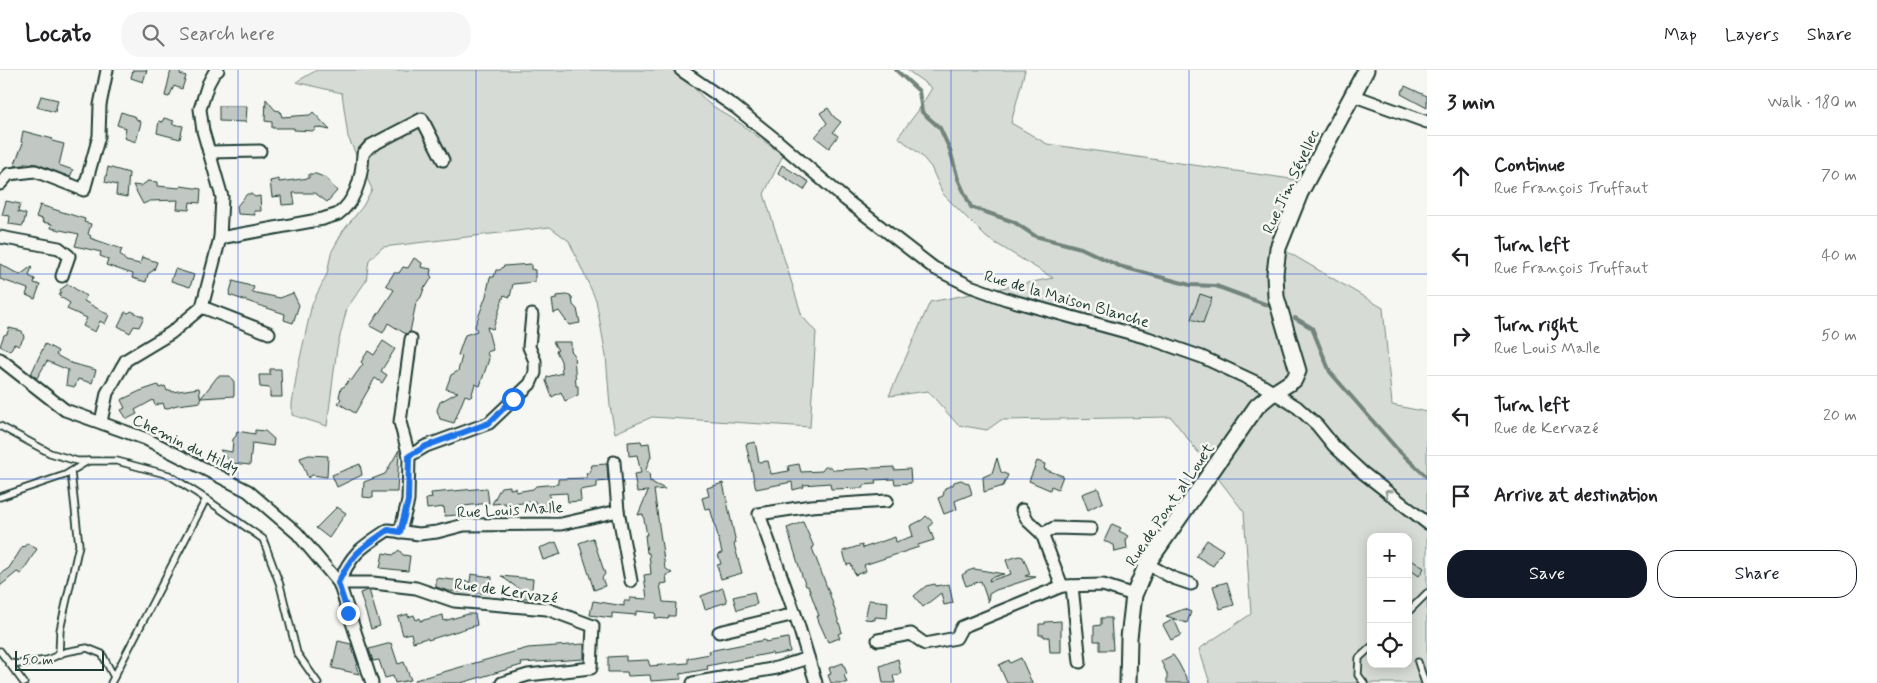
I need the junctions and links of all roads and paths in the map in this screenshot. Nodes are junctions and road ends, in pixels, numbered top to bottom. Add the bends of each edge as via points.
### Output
1 (107, 70) edge
2 (218, 70) edge
3 (681, 70) edge
4 (1366, 70) edge
5 (1352, 94) junction
6 (1427, 122) edge
7 (260, 151) dead end
8 (209, 152) junction
9 (444, 160) dead end
10 (0, 184) edge
11 (0, 237) edge
12 (220, 238) junction
13 (62, 276) dead end
14 (202, 307) junction
15 (532, 315) dead end
16 (269, 333) dead end
17 (411, 339) dead end
18 (0, 359) edge
19 (1276, 393) junction
20 (101, 422) junction
21 (0, 426) edge
22 (409, 456) junction
23 (88, 461) junction
24 (614, 462) dead end
25 (71, 472) junction
26 (0, 497) edge
27 (206, 500) junction
28 (886, 502) dead end
29 (1022, 510) dead end
30 (618, 511) junction
31 (1427, 523) edge
32 (1090, 529) dead end
33 (400, 532) junction
34 (1042, 534) junction
35 (1147, 564) junction
36 (631, 581) dead end
37 (338, 583) junction
38 (1192, 584) dead end
39 (1067, 586) junction
40 (1427, 593) edge
41 (1134, 595) junction
42 (1412, 608) edge
43 (795, 614) junction
44 (719, 632) dead end
45 (878, 640) dead end
46 (0, 651) edge
47 (1367, 651) edge
48 (59, 655) junction
49 (808, 658) junction
50 (1080, 662) dead end
51 (1418, 662) dead end
52 (9, 663) junction
53 (114, 677) junction
54 (544, 679) edge
55 (24, 683) edge
56 (111, 683) edge
57 (318, 683) edge
58 (372, 683) edge
59 (502, 683) edge
60 (693, 683) edge
61 (816, 683) edge
62 (1128, 683) edge
63 (1364, 683) edge
64 (1426, 683) edge

1 - 10 street via 100,105 99,136 84,190 35,171 9,174
2 - 8 street via 208,84 200,109
3 - 19 street, Rue de la Maison Blanche via 775,138 846,200 934,268 1006,299 1184,351
4 - 5 street, Rue Jim Sévellec
5 - 6 street
5 - 19 street, Rue Jim Sévellec via 1300,193 1278,248 1276,297 1298,371 1294,380
7 - 8 street
8 - 12 street via 222,197
9 - 12 street via 422,119 370,146 362,154 356,194 337,214
11 - 13 street via 59,248 69,256
12 - 14 street
14 - 16 street
14 - 20 street via 171,333 126,360 107,393
15 - 22 street via 529,347 535,373 530,384 489,423 426,446
17 - 22 street via 400,422
18 - 20 street, Chemin du Hildy via 65,410
31 -> 19 street, Rue de la Maison Blanche via 1362,472 1317,425
19 - 35 street, Rue de Pont al Louet via 1257,406
20 - 37 street, Chemin du Hildy via 146,439 248,492 297,533
21 - 23 lane via 50,453
22 - 33 street via 408,501
23 - 25 lane
23 - 27 lane via 117,461 169,475
24 - 30 street
25 - 26 lane
25 - 48 lane via 80,545 60,630
27 - 53 lane
27 - 57 lane via 263,539 280,585 297,653
28 - 43 street via 810,506 759,514
29 - 34 street
30 - 33 street, Rue Louis Malle via 561,524 464,525 419,534
30 - 36 street
32 - 34 street via 1054,528
33 - 37 street, Rue Louis Malle via 388,530 358,550
34 - 39 street
35 - 38 street
35 - 41 street, Rue de Pont al Louet
37 - 54 street, Rue de Kervazé via 373,582 416,588 454,601 547,608 594,626 592,668
37 - 58 street
39 - 41 street via 1103,584
39 - 45 street via 962,627 956,638 925,644 911,634
39 - 50 street
40 - 42 lane
41 - 62 street, Rue de Pont al Louet
43 - 44 street
43 - 49 street
46 - 52 lane
47 - 63 lane via 1359,658 1358,675
48 - 52 lane via 47,660
48 - 53 lane via 87,648 102,654
49 - 60 street via 777,668
49 - 61 street
51 - 64 lane
52 - 55 lane
53 - 56 lane
54 - 59 street via 528,675

